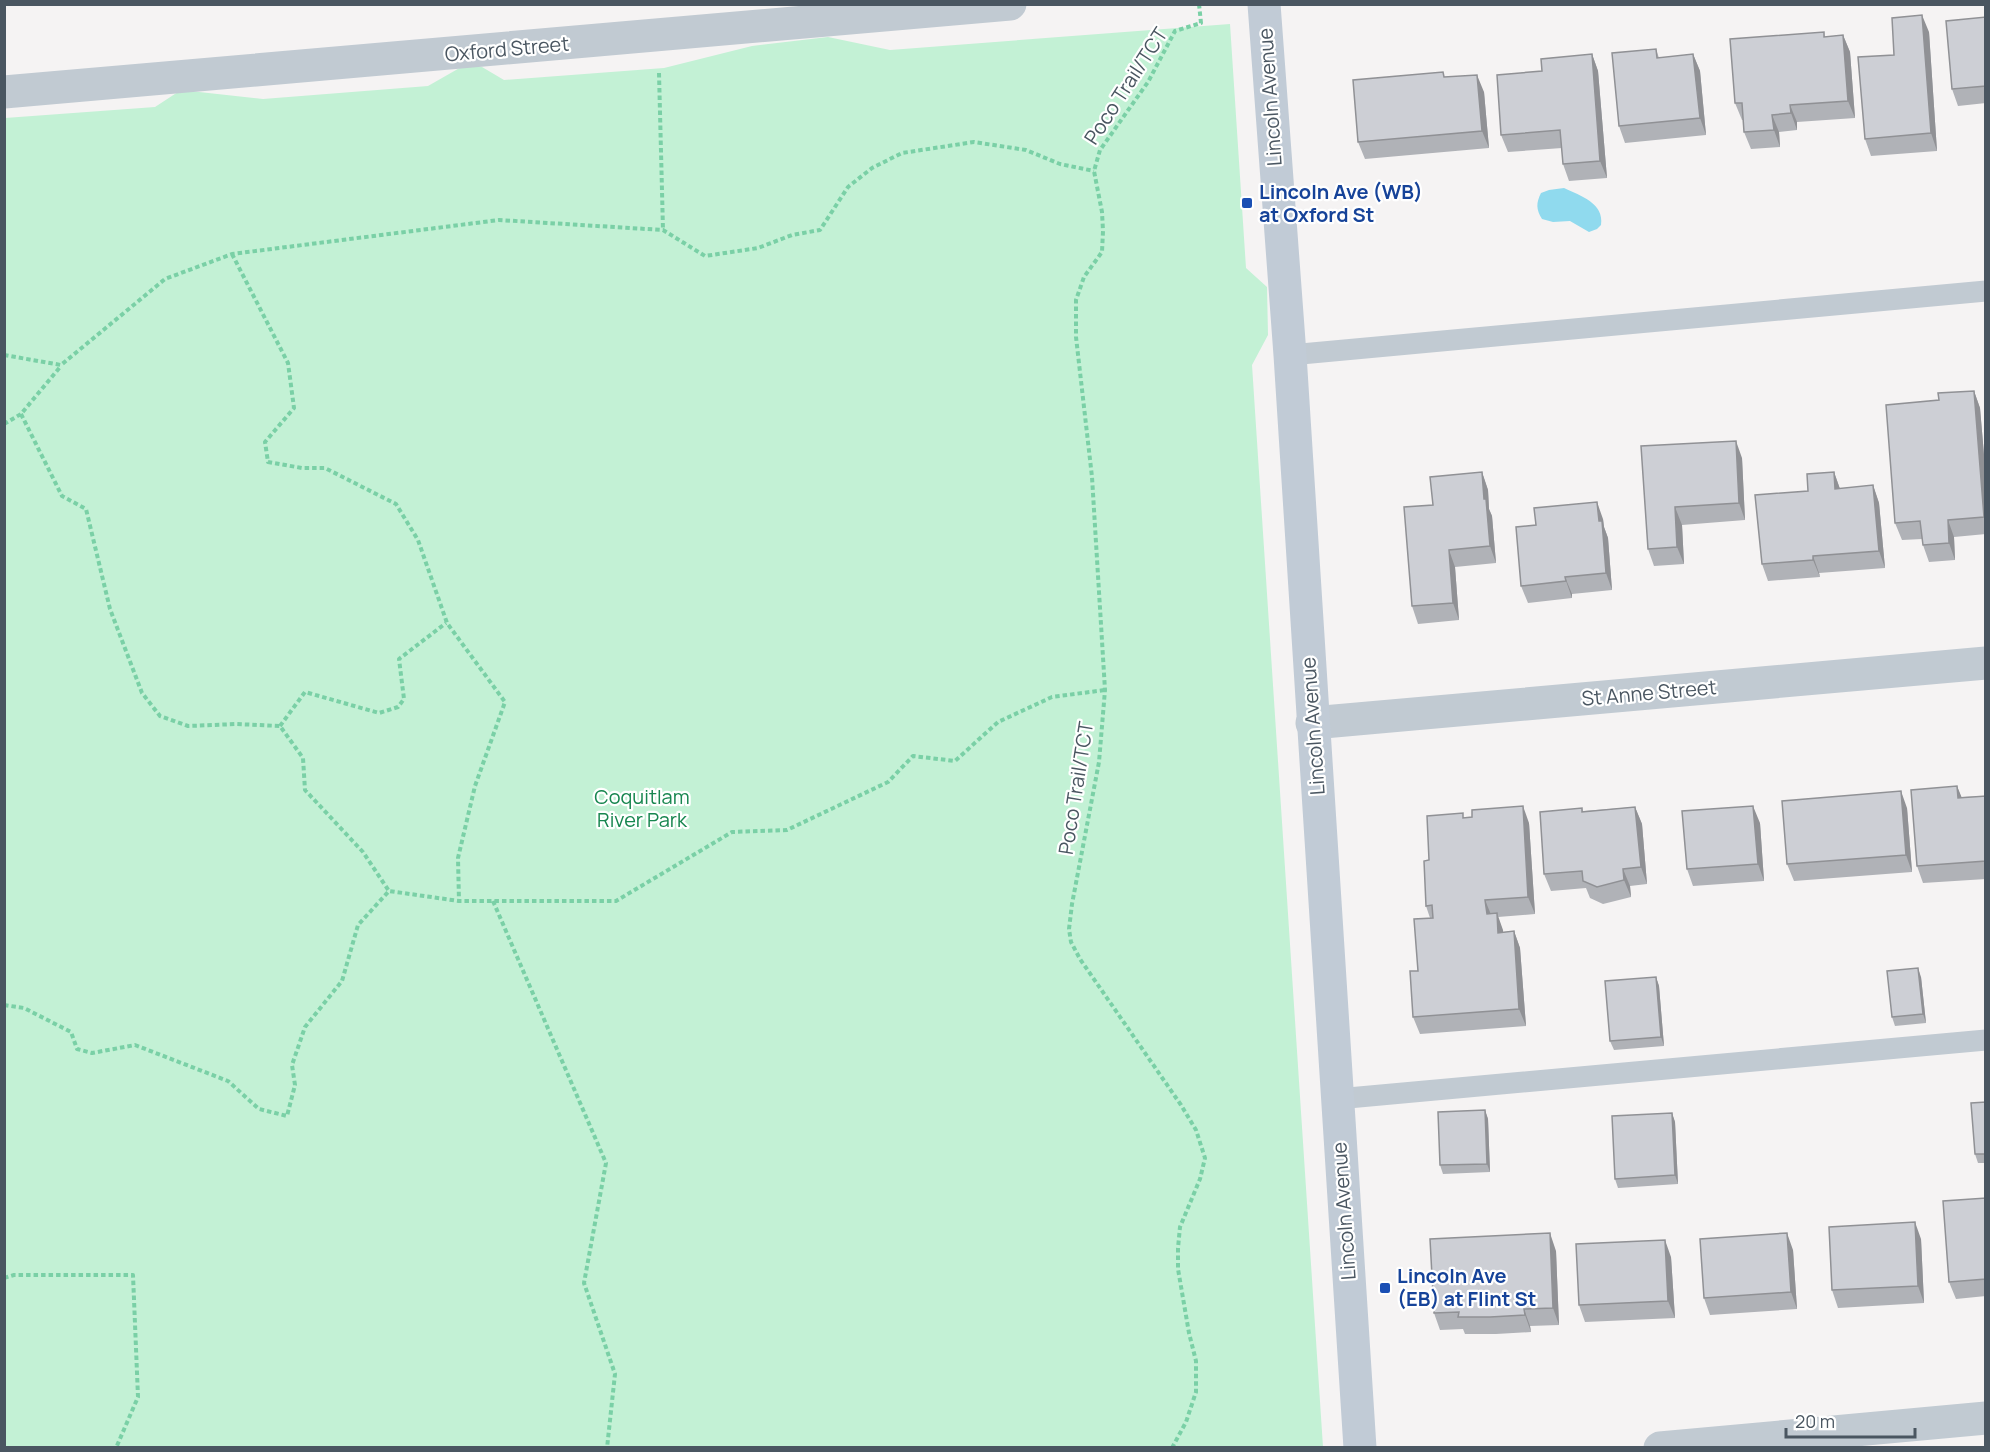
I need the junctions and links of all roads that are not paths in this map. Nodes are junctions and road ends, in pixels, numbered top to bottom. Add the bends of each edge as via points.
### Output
1 (1010, 4) edge
2 (1264, 4) edge
3 (4, 92) edge
4 (1986, 291) edge
5 (1290, 355) junction
6 (1986, 663) edge
7 (1312, 723) junction
8 (1986, 1040) edge
9 (1337, 1099) junction
10 (1986, 1418) edge
11 (1360, 1448) edge
12 (1660, 1448) edge

1 - 3 street, Oxford Street
2 - 5 main road, Lincoln Avenue
4 - 5 lane
5 - 7 main road, Lincoln Avenue
6 - 7 street, St Anne Street
7 - 9 main road, Lincoln Avenue
8 - 9 lane
9 - 11 main road, Lincoln Avenue
10 - 12 street

